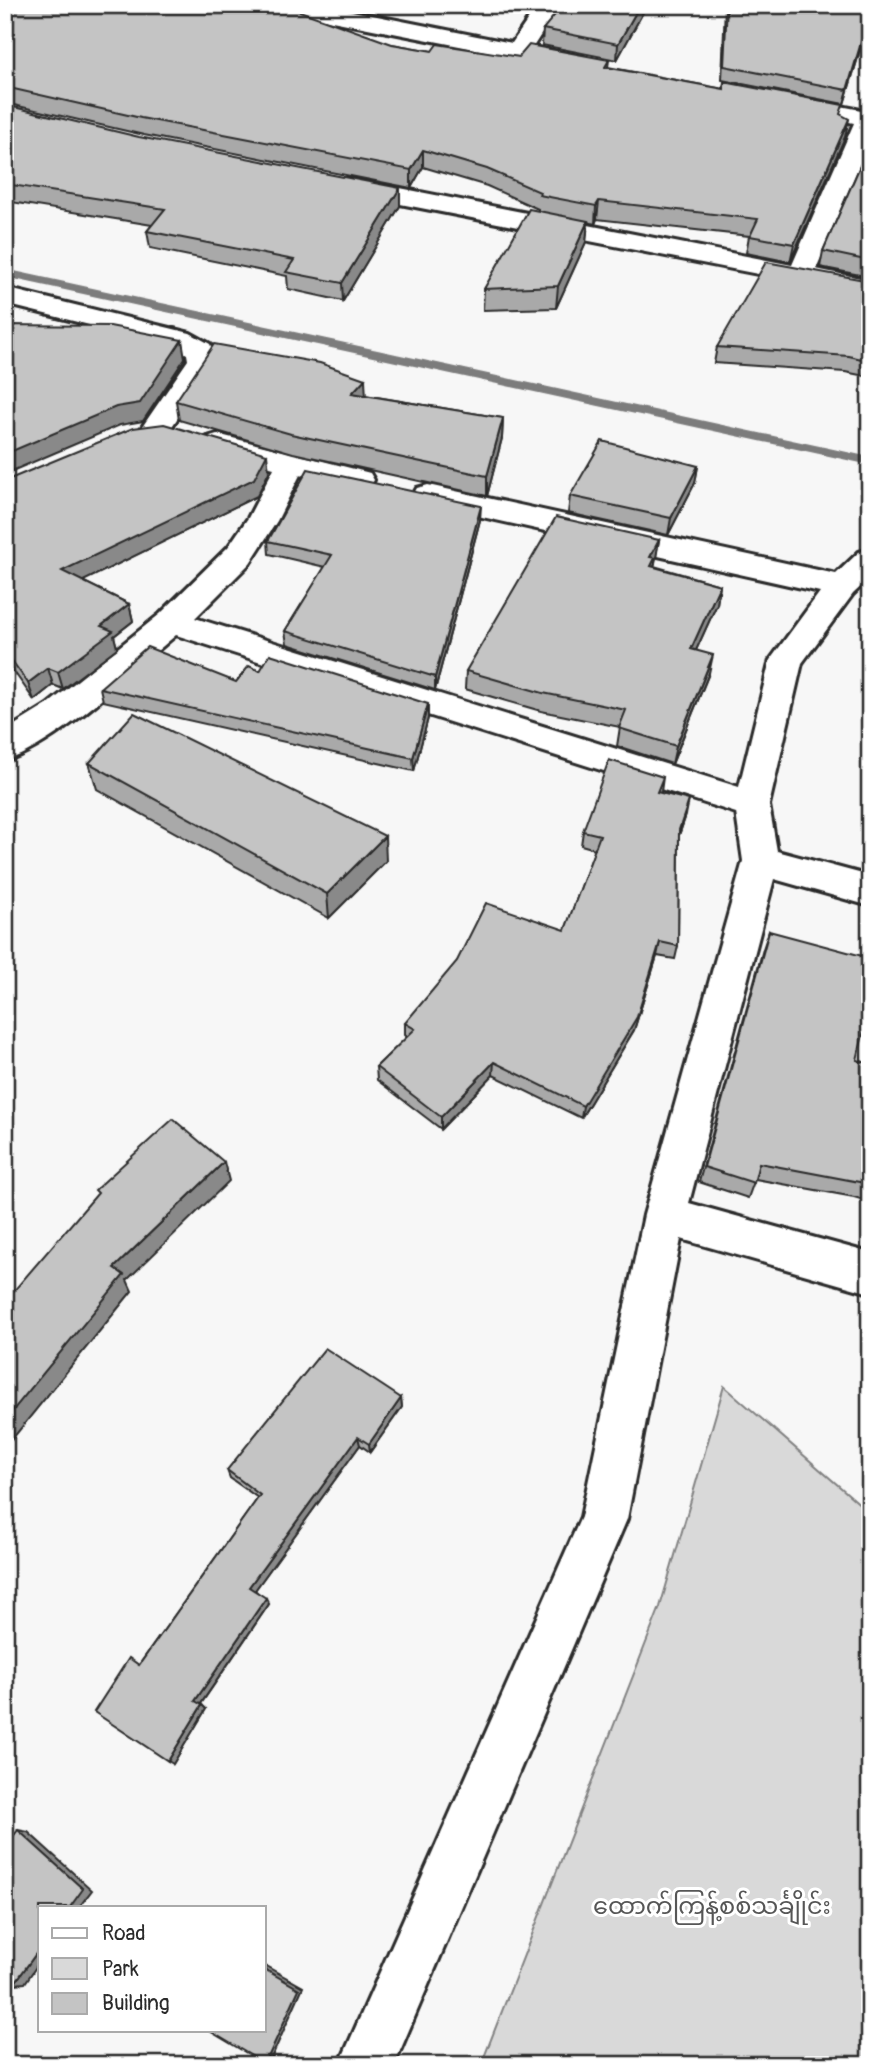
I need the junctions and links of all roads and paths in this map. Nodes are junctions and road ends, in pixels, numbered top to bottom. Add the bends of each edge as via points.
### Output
1 (286, 5) edge
2 (549, 5) edge
3 (518, 51) junction
4 (599, 66) edge
5 (760, 98) edge
6 (869, 117) edge
7 (321, 180) edge
8 (801, 274) junction
9 (870, 288) edge
10 (5, 296) edge
11 (290, 465) junction
12 (856, 573) edge
13 (172, 622) junction
14 (5, 748) edge
15 (752, 805) junction
16 (761, 862) junction
17 (870, 891) edge
18 (665, 1215) junction
19 (870, 1273) edge
20 (366, 2065) edge

1 - 3 street
2 - 3 street
3 - 4 street
5 - 6 street
6 - 8 street
7 - 8 street
8 - 9 street
10 - 11 street via 180,340 200,350 202,360 165,434
11 - 12 street
11 - 13 street via 239,555
12 - 15 street via 786,660
13 - 14 street via 59,714
13 - 15 street
15 - 16 street
16 - 17 street
16 - 18 street
18 - 19 street
18 - 20 street via 604,1519

